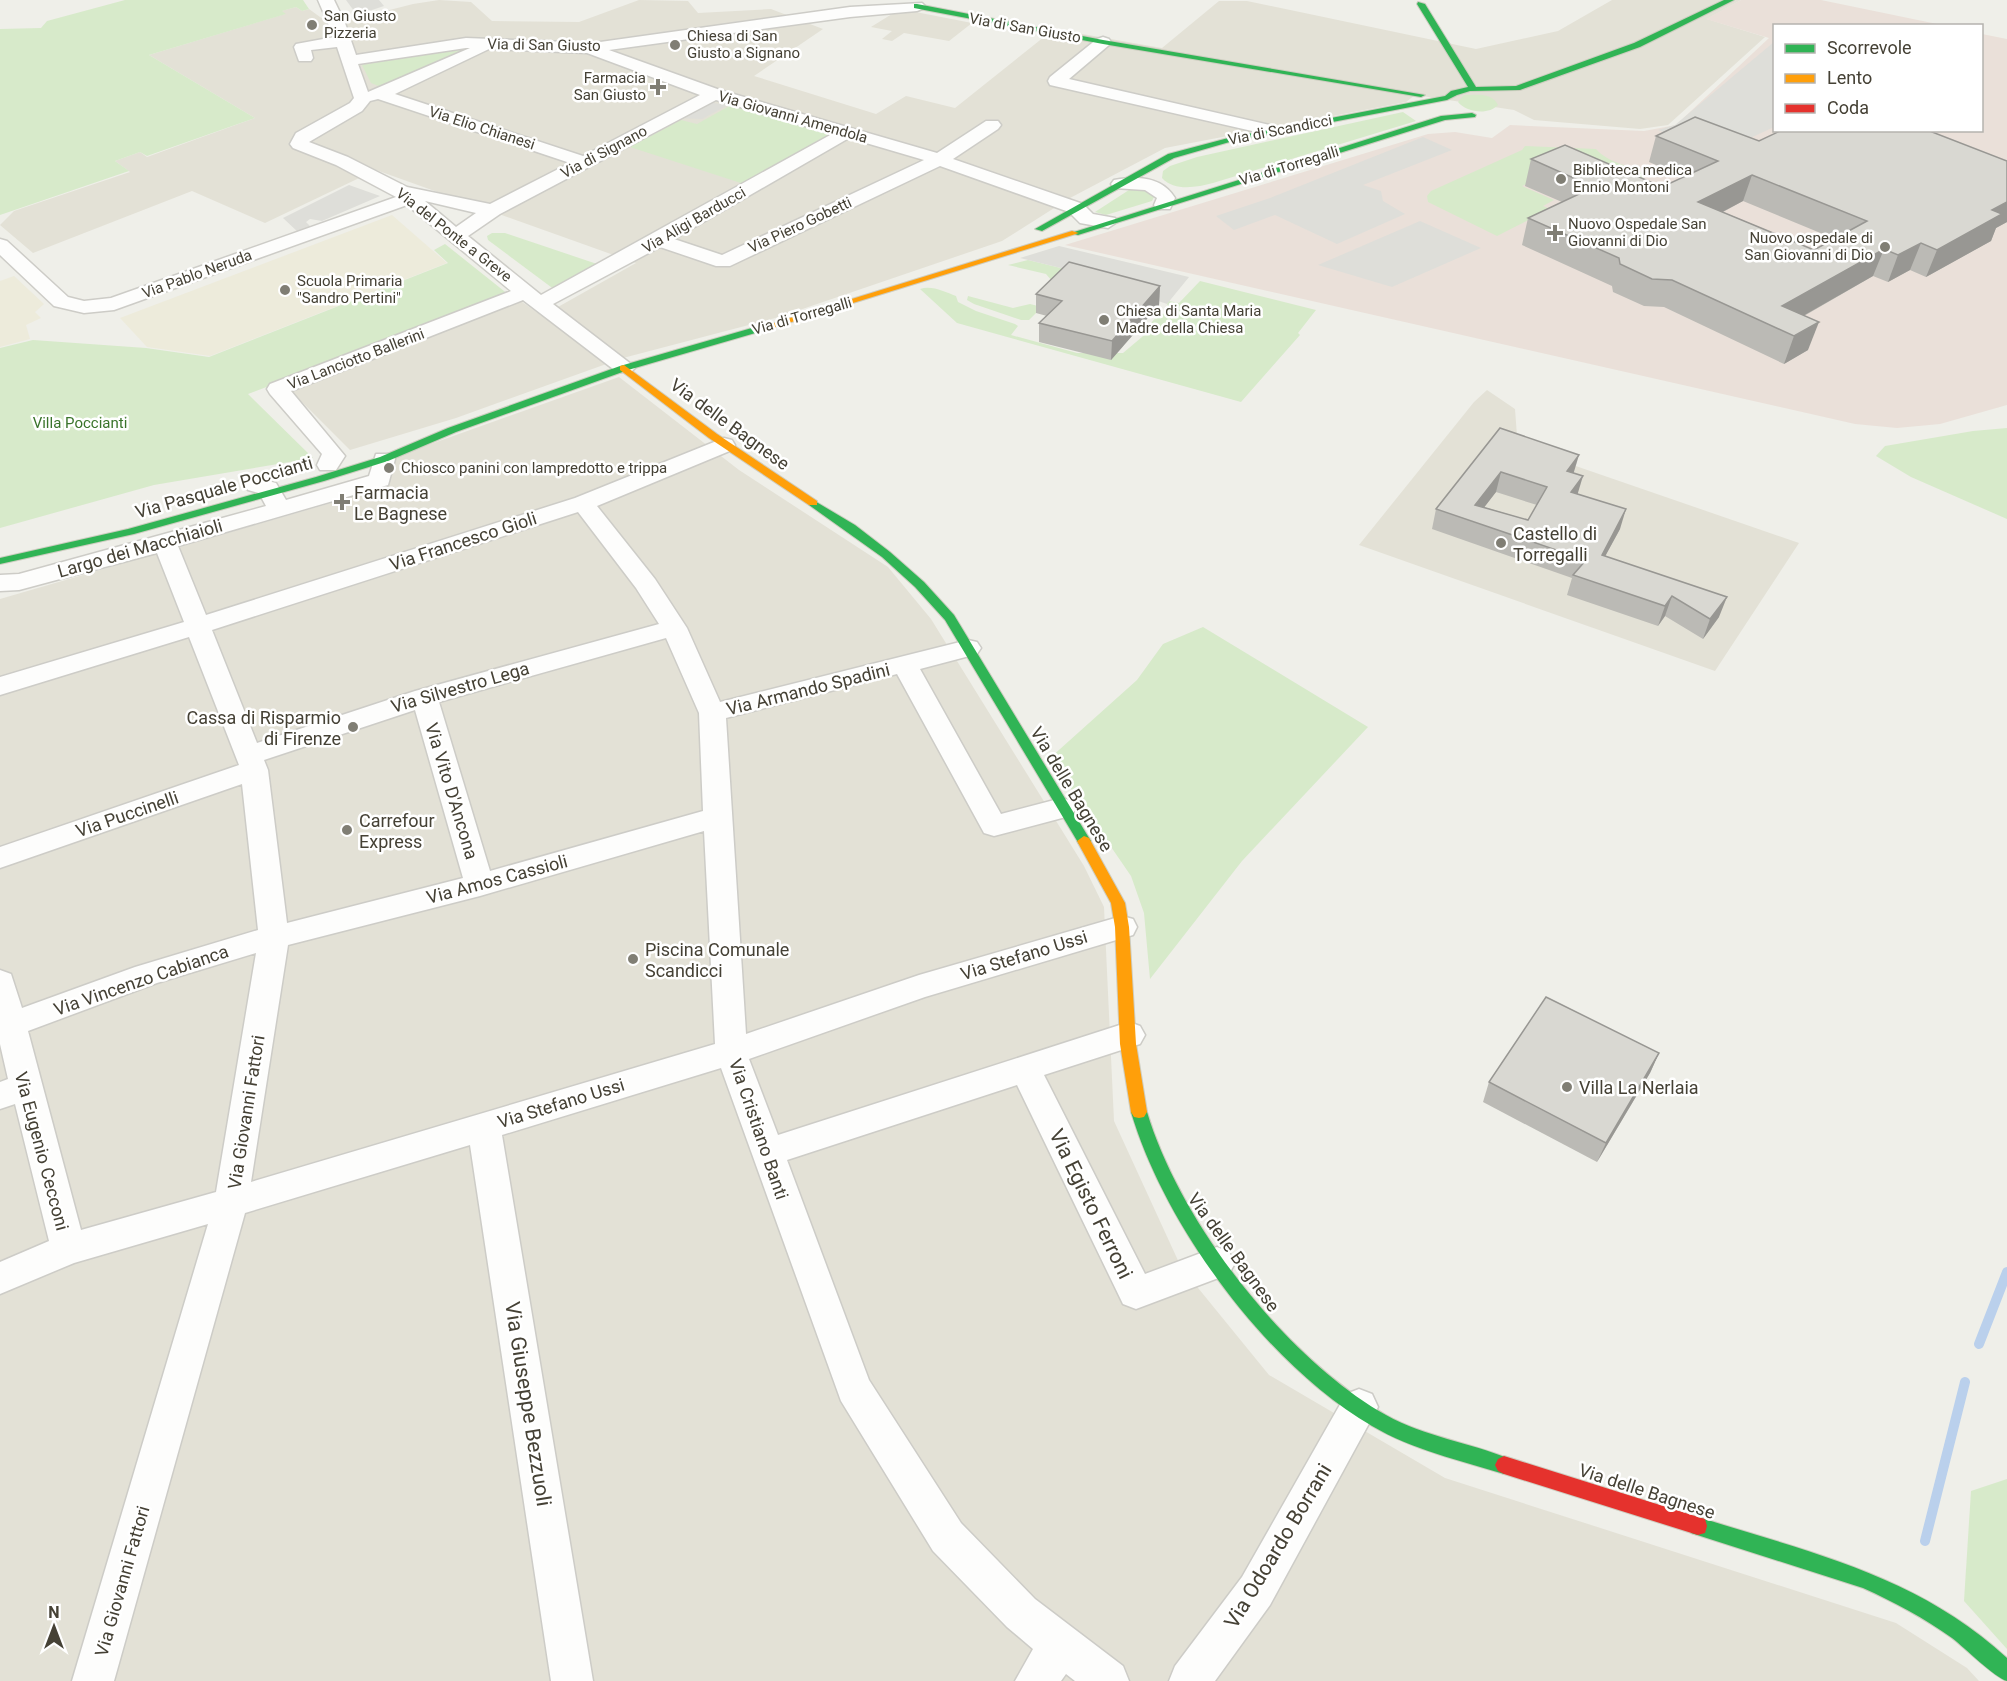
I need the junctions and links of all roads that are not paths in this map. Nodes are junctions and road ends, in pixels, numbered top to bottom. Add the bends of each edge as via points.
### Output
1 (326, 0) edge
2 (1730, 0) edge
3 (1404, 2) dead end
4 (920, 3) edge
5 (283, 38) dead end
6 (342, 41) junction
7 (645, 41) junction
8 (1103, 42) junction
9 (494, 44) junction
10 (586, 48) junction
11 (348, 61) junction
12 (1574, 68) junction
13 (648, 71) junction
14 (1478, 90) junction
15 (714, 94) junction
16 (371, 96) junction
17 (1449, 96) junction
18 (992, 125) dead end
19 (1274, 131) junction
20 (846, 133) junction
21 (939, 160) junction
22 (585, 162) junction
23 (1120, 184) junction
24 (402, 193) junction
25 (1163, 205) junction
26 (1076, 208) junction
27 (493, 210) junction
28 (1108, 222) junction
29 (450, 230) junction
30 (658, 240) junction
31 (0, 245) edge
32 (980, 262) junction
33 (532, 298) junction
34 (624, 368) junction
35 (452, 430) junction
36 (724, 445) junction
37 (384, 459) joint
38 (328, 465) junction
39 (269, 495) junction
40 (583, 503) junction
41 (165, 543) junction
42 (0, 553) edge
43 (0, 561) edge
44 (0, 583) edge
45 (199, 626) junction
46 (674, 628) junction
47 (968, 648) junction
48 (905, 665) junction
49 (0, 686) edge
50 (424, 697) junction
51 (712, 713) junction
52 (251, 763) junction
53 (1062, 808) junction
54 (719, 817) junction
55 (0, 858) edge
56 (480, 885) junction
57 (1122, 927) junction
58 (274, 938) junction
59 (0, 982) edge
60 (10, 1025) junction
61 (1129, 1035) junction
62 (731, 1052) junction
63 (1025, 1069) junction
64 (13, 1091) edge
65 (484, 1126) junction
66 (766, 1152) junction
67 (231, 1203) junction
68 (68, 1249) junction
69 (1216, 1263) junction
70 (0, 1278) edge
71 (1359, 1407) junction
72 (1062, 1643) junction
73 (2007, 1672) edge
74 (93, 1681) edge
75 (572, 1681) edge
76 (1036, 1681) edge
77 (1108, 1681) edge
78 (1190, 1681) edge

1 - 6 street
2 - 12 main road, Via di Scandicci via 1686,25
3 - 14 main road via 1428,3
4 - 7 street, Via di San Giusto
4 - 8 main road, Via di San Giusto
5 - 6 street via 304,52
6 - 11 street
7 - 10 street, Via di San Giusto
7 - 13 street via 642,53
8 - 17 main road, Via di San Giusto via 1412,94
8 - 19 street via 1056,81
9 - 10 street, Via di San Giusto
9 - 11 street, Via di San Giusto via 456,44
9 - 16 street
10 - 13 street, Via Giovanni Amendola
11 - 16 street
12 - 14 main road, Via di Scandicci via 1515,89
12 - 14 main road, Via di Scandicci via 1511,102 1496,93
13 - 15 street, Via Giovanni Amendola
14 - 17 main road, Via di Scandicci
15 - 20 street, Via Giovanni Amendola
15 - 22 street, Via di Signano
16 - 22 street, Via Elio Chianesi
16 - 24 street, Via del Ponte a Greve via 302,137 299,144 342,161
17 - 19 main road, Via di Scandicci
17 - 25 main road, Via di Torregalli via 1452,108 1478,115 1444,118
18 - 21 street
19 - 23 main road, Via di Scandicci via 1171,156
20 - 21 street, Via Giovanni Amendola
20 - 30 street, Via Aligi Barducci
21 - 26 street, Via Giovanni Amendola
21 - 30 street, Via Piero Gobetti via 723,262
22 - 27 street, Via di Signano
23 - 25 street via 1139,183 1159,189 1166,195
23 - 26 main road, Via di Scandicci
24 - 27 street
24 - 29 street, Via del Ponte a Greve
24 - 31 street, Via Pablo Neruda via 105,306 61,302
25 - 28 main road, Via di Torregalli
26 - 28 street via 1087,219
26 - 32 main road, Via di Torregalli
27 - 29 street, Via di Signano
28 - 32 main road, Via di Torregalli
29 - 33 street, Via del Ponte a Greve
30 - 33 street, Via Aligi Barducci
32 - 34 main road, Via di Torregalli
33 - 34 street, Via del Ponte a Greve
33 - 38 street, Via Lanciotto Ballerini via 278,389 332,452
34 - 35 main road, Via Pasquale Poccianti
34 - 36 main road, Via delle Bagnese
35 - 37 main road, Via Pasquale Poccianti
35 - 38 main road, Via Pasquale Poccianti
36 - 40 street, Via Francesco Gioli
36 - 47 main road, Via delle Bagnese via 889,553 930,591
37 - 39 street, Largo dei Macchiaioli via 380,480
38 - 39 main road, Via Pasquale Poccianti
39 - 41 street, Largo dei Macchiaioli
39 - 42 main road, Via Pasquale Poccianti
39 - 43 main road, Via Pasquale Poccianti
40 - 45 street, Via Francesco Gioli
40 - 46 street, Via Cristiano Banti via 646,584
41 - 44 street, Largo dei Macchiaioli via 19,582
41 - 45 street, Via Giovanni Fattori
45 - 49 street, Via Francesco Gioli
45 - 52 street, Via Giovanni Fattori
46 - 50 street, Via Silvestro Lega
46 - 51 street, Via Cristiano Banti
47 - 48 street, Via Armando Spadini
47 - 53 main road, Via delle Bagnese
48 - 51 street, Via Armando Spadini
48 - 53 street, Via Armando Spadini via 994,826
50 - 52 street, Via Silvestro Lega
50 - 56 street, Via Vito D'Ancona
51 - 54 street, Via Cristiano Banti
52 - 55 street, Via Puccinelli
52 - 58 street, Via Giovanni Fattori
53 - 57 main road, Via delle Bagnese via 1106,878 1118,903
54 - 56 street, Via Amos Cassioli
54 - 62 street, Via Cristiano Banti
56 - 58 street, Via Amos Cassioli
57 - 61 main road, Via delle Bagnese
57 - 62 street, Via Stefano Ussi via 929,984
58 - 60 street, Via Vincenzo Cabianca via 146,975
58 - 67 street, Via Giovanni Fattori
59 - 60 street, Via Eugenio Cecconi
60 - 64 street, Via Eugenio Cecconi
61 - 63 street
61 - 69 main road, Via delle Bagnese via 1135,1094 1151,1153 1190,1227
62 - 65 street, Via Stefano Ussi
62 - 66 street, Via Cristiano Banti
63 - 66 street
63 - 69 street, Via Egisto Ferroni via 1136,1293
64 - 68 street, Via Eugenio Cecconi
65 - 67 street, Via Stefano Ussi
65 - 75 street, Via Giuseppe Bezzuoli
66 - 72 street, Via Cristiano Banti via 854,1389 873,1422 947,1537 1021,1613
67 - 68 street, Via Stefano Ussi
67 - 74 street, Via Giovanni Fattori
68 - 70 street, Via Stefano Ussi
69 - 71 main road, Via delle Bagnese via 1290,1354
71 - 73 main road, Via delle Bagnese via 1410,1436 1865,1579 1928,1608 1955,1626
71 - 78 street, Via Odoardo Borrani via 1256,1591
72 - 76 street
72 - 77 street, Via Cristiano Banti

